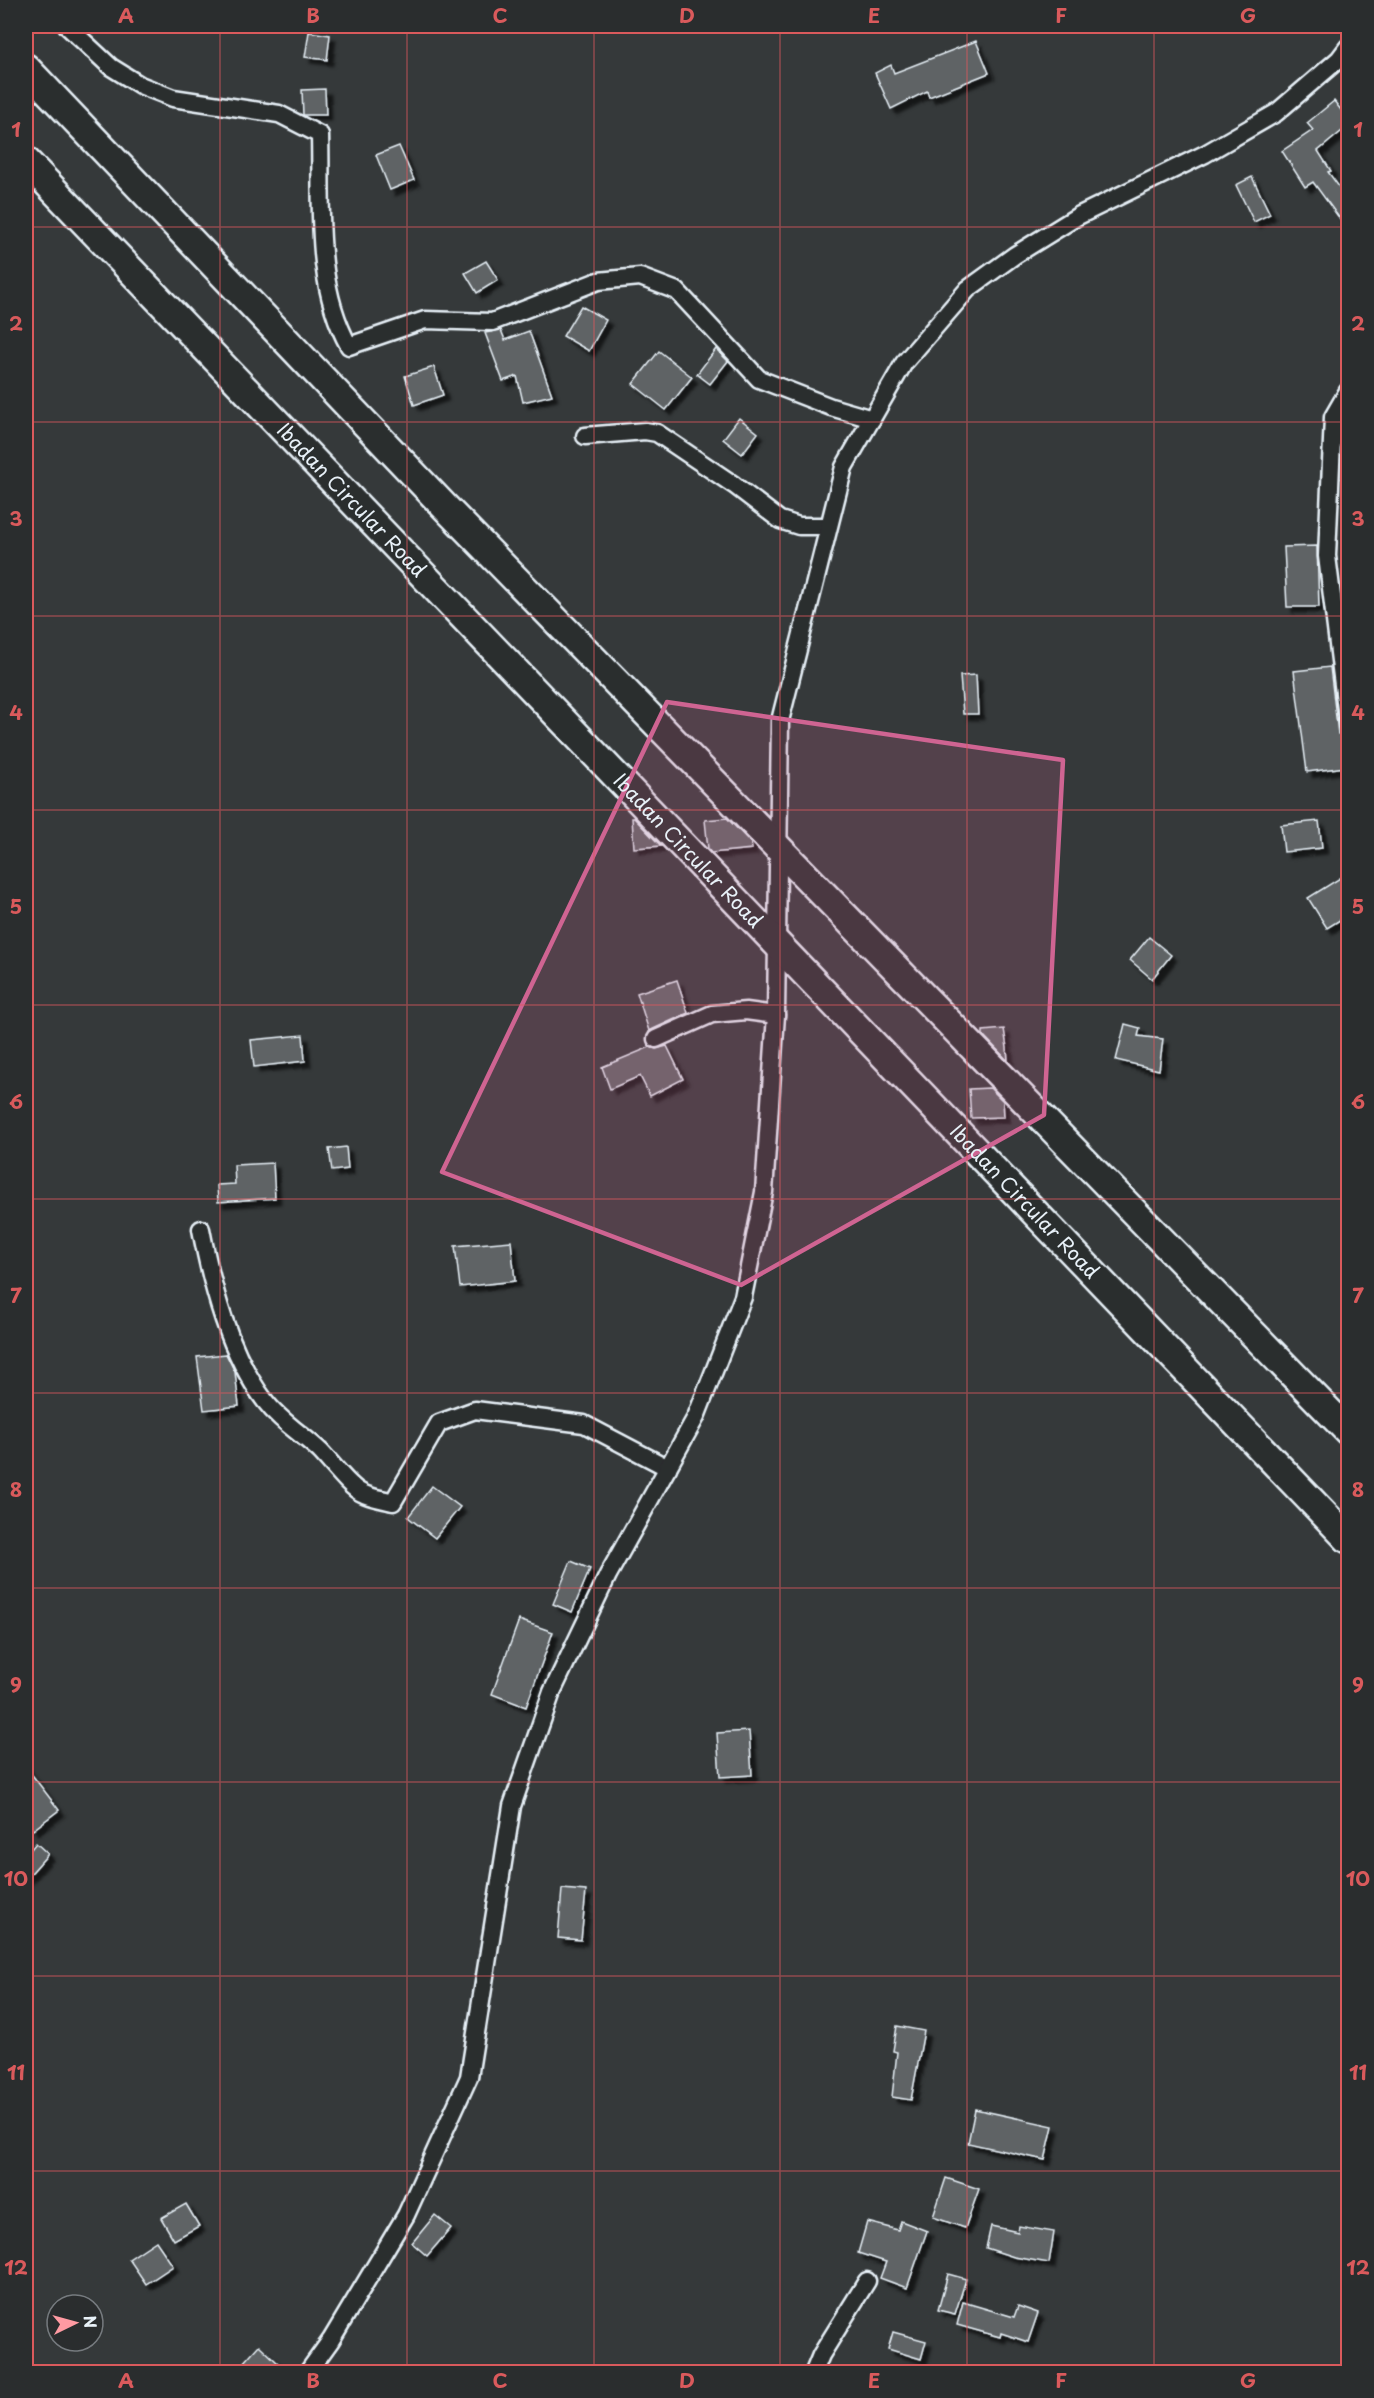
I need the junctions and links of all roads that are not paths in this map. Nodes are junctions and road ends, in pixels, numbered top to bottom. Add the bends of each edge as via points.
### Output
1 (67, 26) edge
2 (1345, 58) edge
3 (26, 68) edge
4 (26, 161) edge
5 (1348, 391) edge
6 (872, 419) junction
7 (585, 436) dead end
8 (828, 526) junction
9 (1348, 725) edge
10 (776, 1015) junction
11 (656, 1038) dead end
12 (201, 1229) dead end
13 (1348, 1431) edge
14 (668, 1468) junction
15 (1348, 1539) edge
16 (867, 2281) dead end
17 (308, 2373) edge
18 (813, 2373) edge

1 - 6 street via 111,67 140,85 173,98 279,114 320,135 324,269 338,326 349,346 425,320 492,322 598,281 640,277 677,291 759,379
2 - 6 street via 1276,113 1205,154 1078,216 1014,255 968,290 904,363
3 - 13 highway via 445,507
4 - 15 highway, Ibadan Circular Road
5 - 9 street via 1333,417 1327,555
6 - 8 street via 844,467
7 - 8 street via 657,433 780,520 799,526
8 - 10 street via 780,721
10 - 11 street via 746,1011 712,1014
10 - 14 street via 764,1192 743,1297 696,1417
12 - 14 street via 226,1322 245,1370 266,1402 360,1493 393,1502 439,1423 475,1410 584,1424
14 - 17 street via 608,1575 552,1692 512,1806 469,2077 406,2215
16 - 18 street

